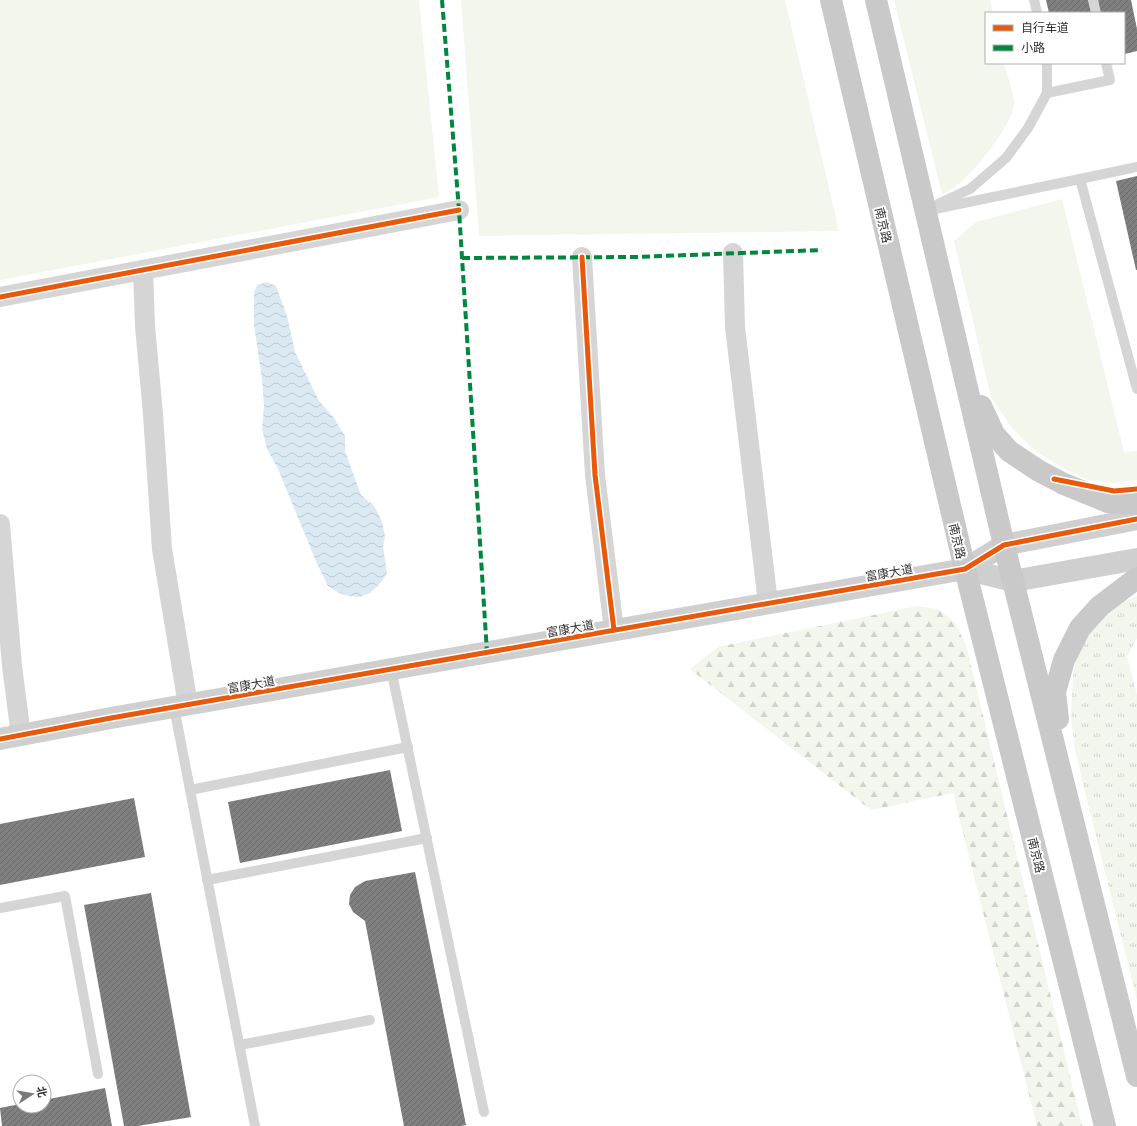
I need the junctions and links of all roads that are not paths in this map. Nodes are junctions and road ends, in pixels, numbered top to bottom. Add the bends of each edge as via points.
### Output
1 (831, 0) edge
2 (876, 0) edge
3 (1034, 0) edge
4 (1093, 0) edge
5 (1037, 12) edge
6 (1096, 12) edge
7 (1047, 64) edge
8 (1106, 64) edge
9 (1047, 94) junction
10 (1137, 167) edge
11 (1080, 179) junction
12 (459, 210) dead end
13 (925, 211) junction
14 (733, 253) dead end
15 (582, 257) dead end
16 (143, 270) junction
17 (0, 297) edge
18 (960, 358) junction
19 (1137, 390) edge
20 (1137, 504) edge
21 (1137, 519) edge
22 (0, 524) edge
23 (1004, 545) junction
24 (1137, 559) edge
25 (965, 569) junction
26 (1137, 578) edge
27 (1013, 581) junction
28 (768, 604) junction
29 (614, 630) junction
30 (391, 669) junction
31 (181, 706) junction
32 (10, 738) edge
33 (408, 747) junction
34 (190, 790) junction
35 (1067, 798) junction
36 (427, 838) junction
37 (208, 880) junction
38 (0, 908) edge
39 (370, 1020) dead end
40 (240, 1045) junction
41 (98, 1074) dead end
42 (1137, 1076) edge
43 (484, 1112) dead end
44 (255, 1126) edge
45 (1105, 1126) edge

1 - 25 main road, 南京路
2 - 13 main road
3 - 5 lane
4 - 6 lane
7 - 9 lane
8 - 9 lane via 1110,80
9 - 13 lane via 1028,128 1006,158 970,189
10 - 11 lane
11 - 13 lane
11 - 19 lane
12 - 16 street
13 - 18 main road
14 - 28 street via 735,327
15 - 29 street via 595,475
16 - 17 street
16 - 31 street via 162,549
18 - 20 main road via 994,434 1009,451 1039,471 1087,495 1108,502
18 - 23 main road
21 - 23 street, 富康大道
22 - 32 street via 12,666
23 - 25 street, 富康大道
23 - 27 main road
24 - 27 street, 富康大道
25 - 27 street, 富康大道
25 - 28 street, 富康大道
25 - 45 main road, 南京路
26 - 35 main road via 1100,606 1080,628 1064,660 1055,692
27 - 35 main road
28 - 29 street, 富康大道
29 - 30 street, 富康大道
30 - 31 street, 富康大道
30 - 33 lane
31 - 32 street, 富康大道
31 - 34 lane
33 - 34 lane
33 - 36 lane
34 - 37 lane
35 - 42 main road
36 - 37 lane
36 - 43 lane
37 - 40 lane
38 - 41 lane via 65,896
39 - 40 lane
40 - 44 lane

